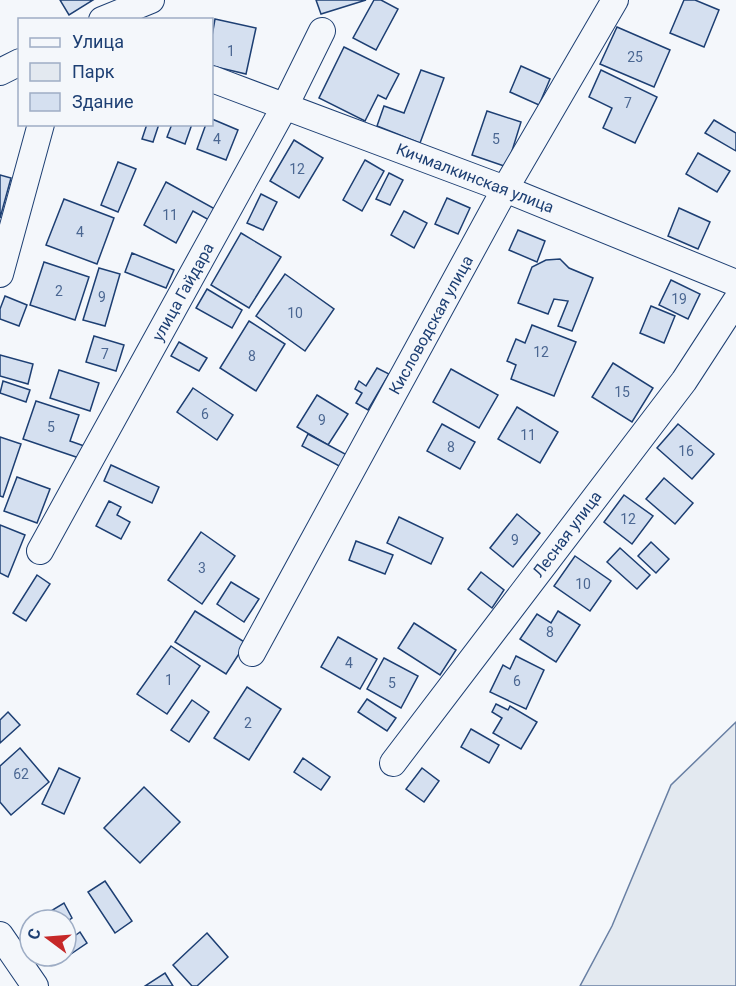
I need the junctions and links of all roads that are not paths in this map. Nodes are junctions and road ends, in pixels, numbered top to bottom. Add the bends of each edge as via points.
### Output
1 (151, 0) edge
2 (615, 0) edge
3 (107, 18) edge
4 (322, 31) dead end
5 (18, 63) edge
6 (0, 72) edge
7 (213, 79) edge
8 (285, 106) junction
9 (40, 126) edge
10 (505, 189) junction
11 (0, 274) edge
12 (736, 282) edge
13 (736, 301) edge
14 (40, 550) dead end
15 (252, 653) dead end
16 (393, 763) dead end
17 (0, 935) edge
18 (35, 986) edge

1 - 3 street
2 - 10 street, Кисловодская улица
4 - 8 street, улица Гайдара
5 - 6 street
7 - 8 street, Кичмалкинская улица
8 - 10 street, Кичмалкинская улица
8 - 14 street, улица Гайдара
9 - 11 street
10 - 12 street, Кичмалкинская улица
10 - 15 street, Кисловодская улица
13 - 16 street, Лесная улица via 684,381
17 - 18 street

